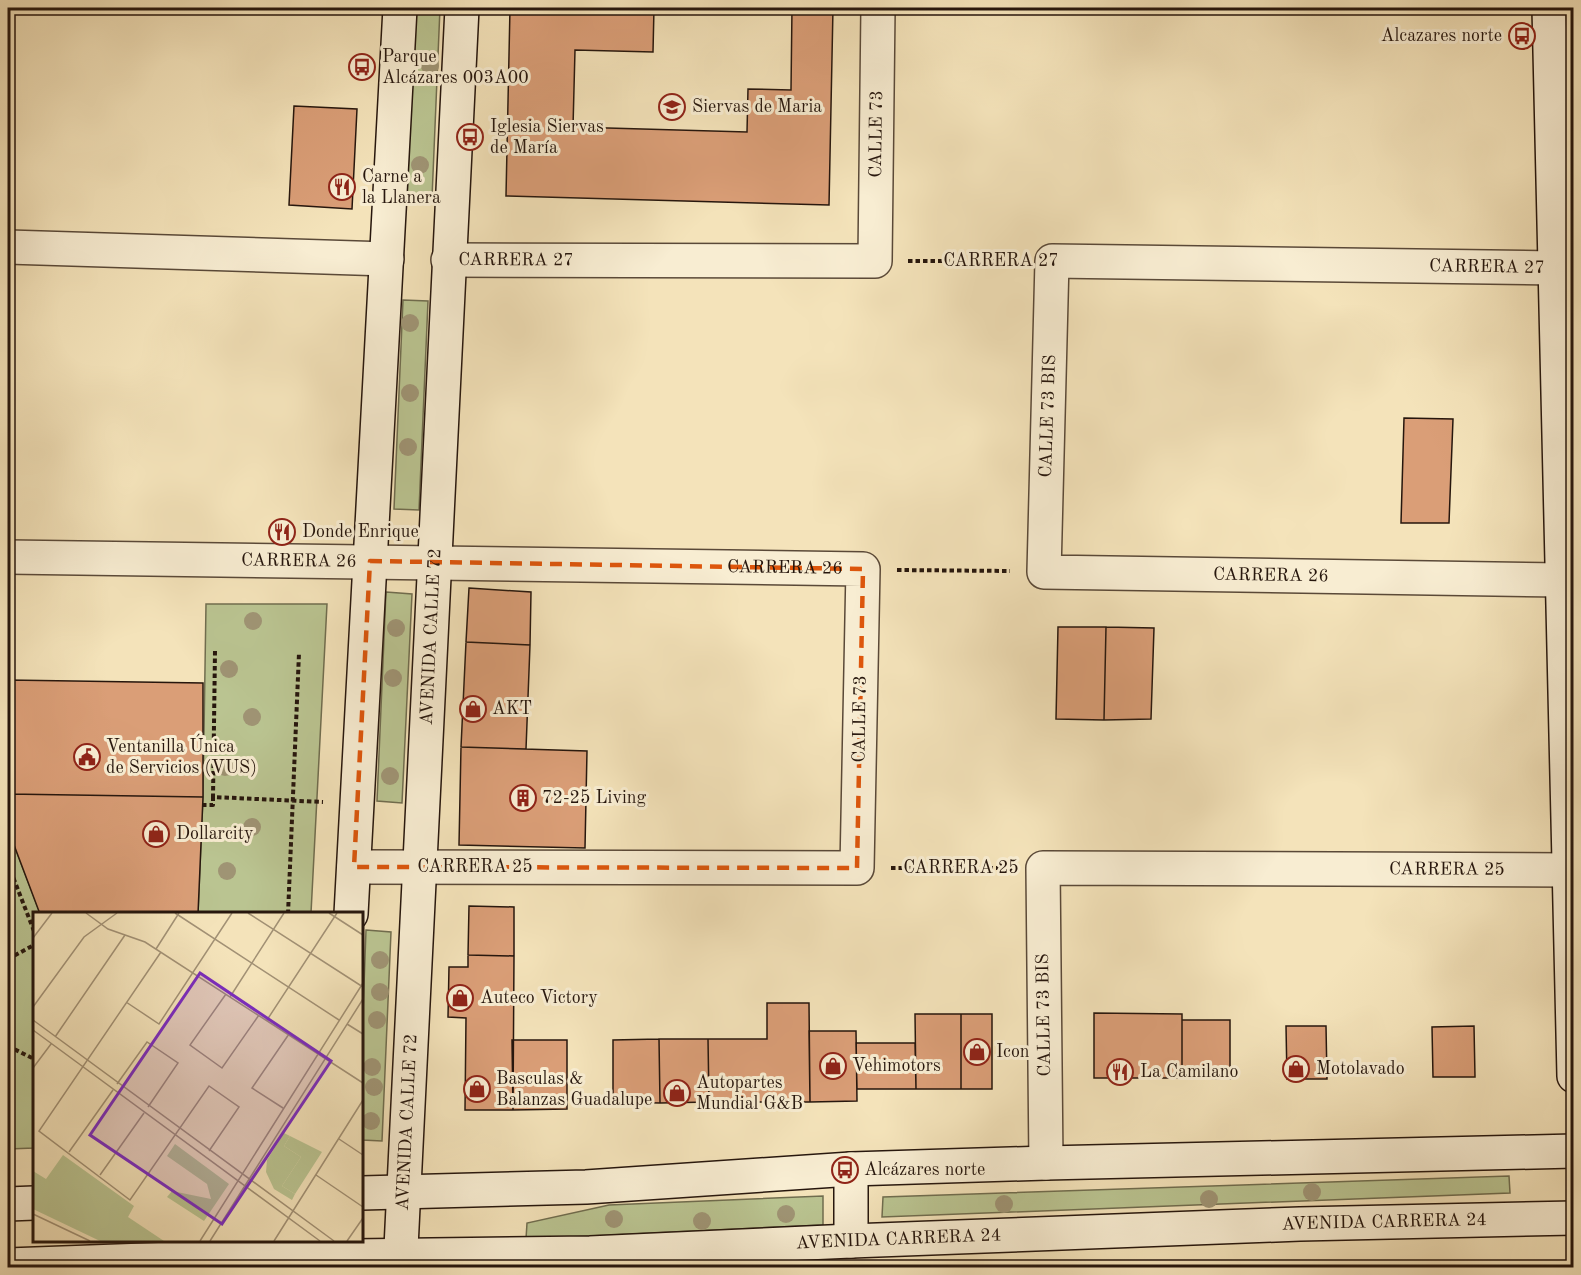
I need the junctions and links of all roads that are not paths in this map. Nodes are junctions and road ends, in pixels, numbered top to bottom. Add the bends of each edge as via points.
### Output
1 (400, 8) edge
2 (462, 8) edge
3 (878, 8) edge
4 (1549, 8) edge
5 (8, 247) edge
6 (387, 259) junction
7 (448, 260) junction
8 (875, 261) joint
9 (1052, 261) joint
10 (1555, 268) junction
11 (1565, 311) edge
12 (8, 557) edge
13 (370, 561) junction
14 (433, 562) junction
15 (863, 569) joint
16 (1044, 572) joint
17 (1562, 580) junction
18 (1569, 663) edge
19 (419, 866) junction
20 (354, 867) junction
21 (857, 868) joint
22 (1043, 868) joint
23 (1568, 870) junction
24 (351, 912) edge
25 (1574, 1076) edge
26 (1574, 1150) edge
27 (1046, 1162) junction
28 (851, 1169) junction
29 (403, 1192) junction
30 (363, 1193) edge
31 (33, 1203) edge
32 (8, 1204) edge
33 (1574, 1218) edge
34 (851, 1241) junction
35 (338, 1255) edge
36 (400, 1261) edge
37 (8, 1265) edge

1 - 6 street
2 - 7 street, AVENIDA CALLE 72
3 - 8 street, CALLE 73
4 - 10 street
5 - 6 street
6 - 13 street
7 - 8 street, CARRERA 27
7 - 14 street, AVENIDA CALLE 72
9 - 10 street, CARRERA 27
9 - 16 street, CALLE 73 BIS
10 - 11 street
11 - 17 street
12 - 13 street, CARRERA 26
13 - 14 street, CARRERA 26
13 - 20 street
14 - 15 street, CARRERA 26
14 - 19 street, AVENIDA CALLE 72
15 - 21 street, CALLE 73
16 - 17 street, CARRERA 26
17 - 18 street
18 - 23 street
19 - 20 street, CARRERA 25
19 - 21 street, CARRERA 25
19 - 29 street, AVENIDA CALLE 72
20 - 24 street
22 - 23 street, CARRERA 25
22 - 27 street, CALLE 73 BIS
23 - 25 street
26 - 27 street
27 - 28 street
28 - 29 street via 586,1187
28 - 34 street
29 - 30 street
29 - 36 street, AVENIDA CALLE 72
31 - 32 street
33 - 34 street, AVENIDA CARRERA 24
34 - 36 street, AVENIDA CARRERA 24
35 - 36 street, AVENIDA CARRERA 24
35 - 37 street, AVENIDA CARRERA 24

